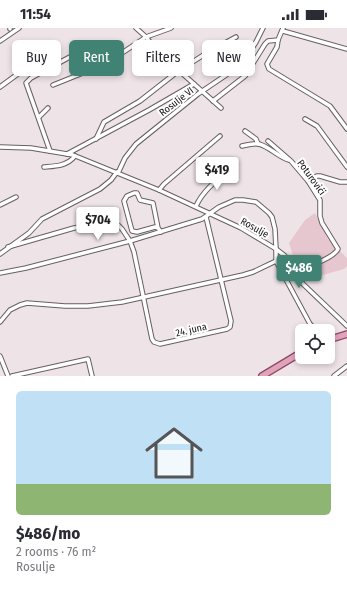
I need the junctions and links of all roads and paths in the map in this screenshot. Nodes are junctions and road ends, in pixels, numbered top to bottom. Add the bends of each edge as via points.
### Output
1 (10, 28) edge
2 (19, 28) edge
3 (136, 28) edge
4 (171, 28) edge
5 (263, 28) edge
6 (283, 29) edge
7 (12, 33) junction
8 (146, 37) junction
9 (236, 37) dead end
10 (148, 40) edge
11 (278, 40) junction
12 (0, 41) edge
13 (347, 49) edge
14 (69, 58) edge
15 (194, 61) edge
16 (15, 76) edge
17 (171, 76) edge
18 (185, 76) edge
19 (194, 84) junction
20 (53, 85) dead end
21 (0, 87) edge
22 (203, 91) junction
23 (213, 101) junction
24 (48, 108) dead end
25 (221, 108) dead end
26 (39, 118) junction
27 (305, 119) dead end
28 (347, 129) edge
29 (246, 132) dead end
30 (220, 136) dead end
31 (96, 139) junction
32 (268, 141) dead end
33 (258, 144) junction
34 (242, 146) dead end
35 (0, 147) edge
36 (50, 151) junction
37 (67, 154) junction
38 (75, 156) junction
39 (291, 161) junction
40 (44, 167) dead end
41 (347, 168) edge
42 (231, 170) dead end
43 (118, 173) junction
44 (308, 181) junction
45 (347, 182) edge
46 (159, 190) junction
47 (16, 197) dead end
48 (0, 205) edge
49 (196, 206) junction
50 (210, 213) junction
51 (206, 217) junction
52 (160, 230) junction
53 (130, 241) junction
54 (8, 247) junction
55 (276, 249) junction
56 (0, 254) edge
57 (276, 261) junction
58 (294, 271) junction
59 (0, 273) edge
60 (222, 280) junction
61 (144, 297) junction
62 (0, 322) edge
63 (310, 324) edge
64 (347, 326) edge
65 (347, 334) edge
66 (335, 337) edge
67 (0, 356) edge
68 (295, 356) edge
69 (347, 366) edge
70 (33, 374) edge
71 (8, 376) edge
72 (12, 376) edge
73 (92, 376) edge
74 (262, 376) edge
75 (334, 376) edge

1 - 7 street
2 - 7 street
3 - 8 street
4 - 8 street
5 - 22 street, Rosulje VI via 244,61
6 - 11 street
6 - 13 street
7 - 12 street
8 - 10 street
8 - 20 street via 116,57
9 - 15 street
11 - 23 street via 268,41 245,76
11 - 28 street via 267,64 269,69 330,106
14 - 26 street via 26,83
16 - 21 street
17 - 31 street via 140,101 104,122
18 - 19 street
19 - 22 street
19 - 31 street
22 - 23 street
22 - 43 street, Rosulje VI via 136,144
23 - 25 street
24 - 26 street
26 - 36 street
27 - 41 street via 317,126
29 - 33 street via 256,139
30 - 46 street
31 - 37 street
32 - 39 street, Poturovići
33 - 34 street
33 - 39 street
35 - 36 street, Rosulje
36 - 37 street, Rosulje
37 - 38 street, Rosulje
38 - 40 street via 58,166
38 - 43 street, Rosulje
39 - 44 street, Poturovići
42 - 49 street via 211,185
43 - 46 street, Rosulje
43 - 54 street via 100,189 42,219
44 - 45 street via 320,176
44 - 58 street, Poturovići via 320,200 322,223 338,249 335,254 321,261
46 - 49 street, Rosulje
47 - 48 street
49 - 50 street, Rosulje
50 - 51 street
50 - 55 street, Rosulje
50 - 55 street via 235,200 256,202 272,217
51 - 52 street
51 - 60 street
52 - 52 street via 155,228 132,231 124,201 127,196 137,193 140,200 153,203
52 - 53 street
53 - 54 street, 24. juna via 118,225 110,222 74,228
53 - 59 street
53 - 61 street, 24. juna
54 - 56 street
55 - 57 street
55 - 58 street, Rosulje via 285,256
57 - 60 street via 253,272
57 - 63 street
58 - 64 street, Rosulje via 321,302
60 - 61 street
60 - 61 street, 24. juna via 230,327 168,342 157,344 152,339
61 - 62 street via 88,306 20,305 8,311
65 - 66 main road
67 - 71 street
68 - 74 main road
69 - 75 street
70 - 72 street
70 - 73 street via 88,359

